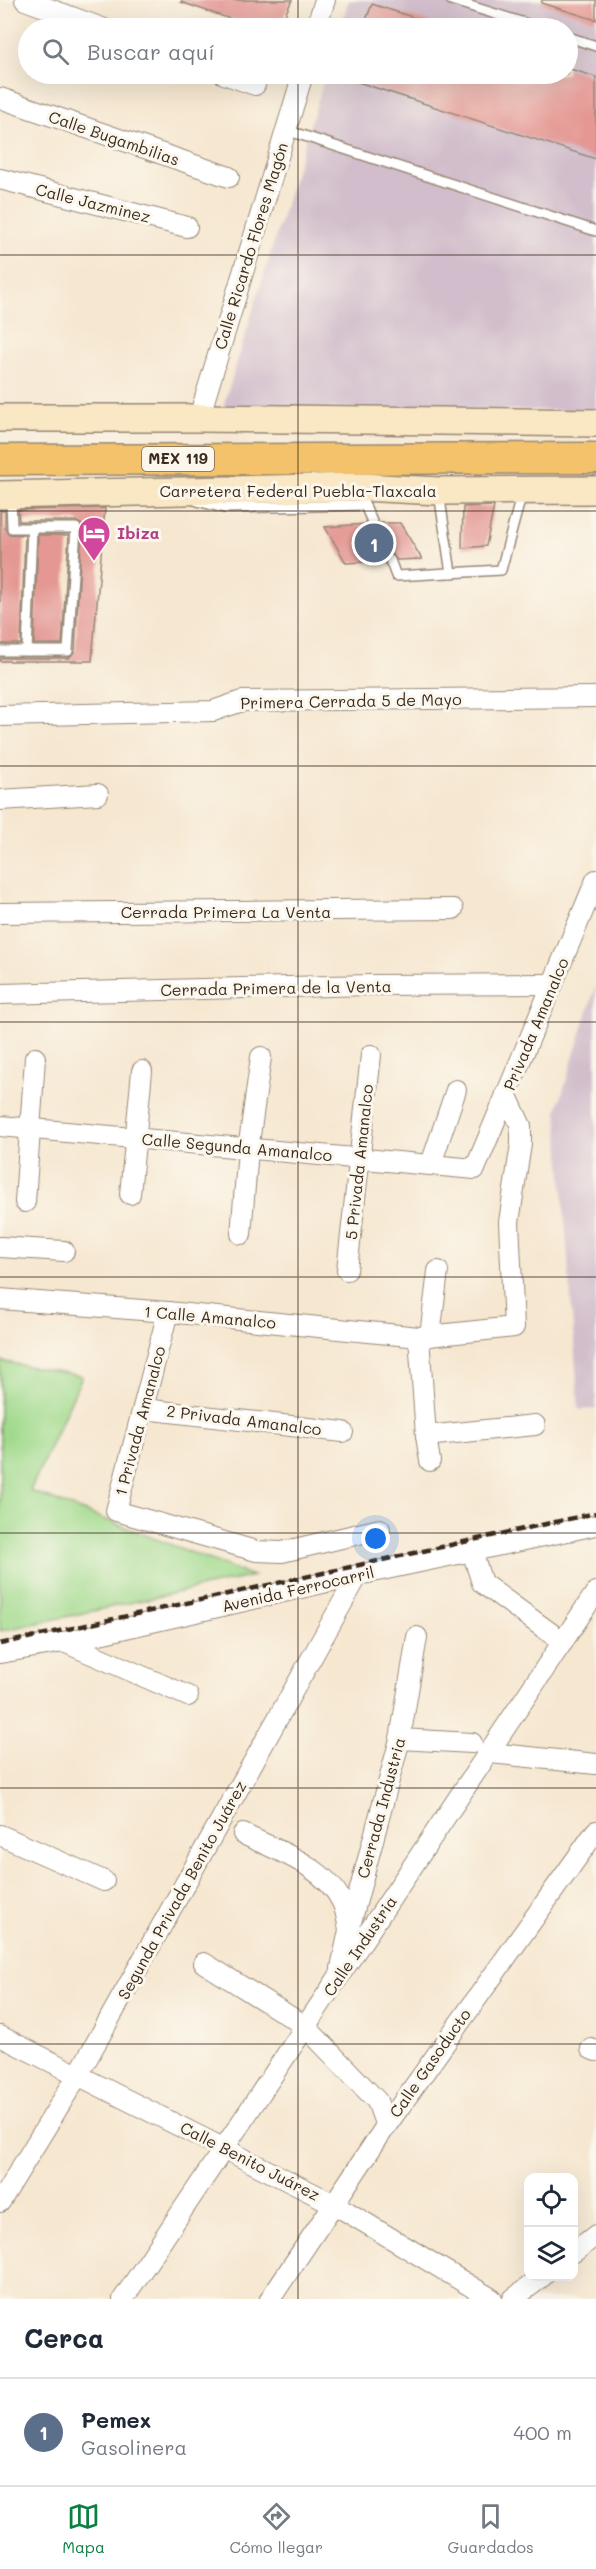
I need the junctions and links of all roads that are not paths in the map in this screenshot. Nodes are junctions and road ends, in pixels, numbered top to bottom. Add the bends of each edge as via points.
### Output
1 (24, 0) edge
2 (325, 0) edge
3 (451, 0) edge
4 (74, 18) edge
5 (319, 18) edge
6 (508, 18) edge
7 (578, 40) edge
8 (596, 46) edge
9 (300, 84) edge
10 (0, 98) edge
11 (286, 130) junction
12 (229, 177) dead end
13 (0, 179) edge
14 (187, 227) dead end
15 (596, 231) edge
16 (0, 418) edge
17 (199, 418) junction
18 (596, 423) edge
19 (596, 458) edge
20 (0, 460) edge
21 (175, 474) junction
22 (359, 479) junction
23 (523, 489) junction
24 (596, 490) edge
25 (439, 491) junction
26 (5, 495) edge
27 (373, 524) dead end
28 (0, 528) edge
29 (12, 528) junction
30 (32, 528) junction
31 (390, 560) dead end
32 (450, 573) junction
33 (0, 651) edge
34 (27, 651) junction
35 (596, 697) edge
36 (0, 716) edge
37 (98, 794) dead end
38 (0, 800) edge
39 (596, 880) edge
40 (453, 909) dead end
41 (0, 914) edge
42 (553, 984) junction
43 (0, 994) edge
44 (371, 1055) dead end
45 (261, 1057) dead end
46 (35, 1058) dead end
47 (142, 1071) dead end
48 (456, 1090) dead end
49 (507, 1094) junction
50 (0, 1126) edge
51 (30, 1128) junction
52 (136, 1137) junction
53 (248, 1150) junction
54 (361, 1158) junction
55 (431, 1164) junction
56 (475, 1169) joint
57 (130, 1194) dead end
58 (25, 1202) dead end
59 (241, 1234) dead end
60 (0, 1247) edge
61 (64, 1251) dead end
62 (347, 1270) dead end
63 (438, 1271) dead end
64 (0, 1299) edge
65 (168, 1312) junction
66 (424, 1337) junction
67 (144, 1409) junction
68 (535, 1425) dead end
69 (343, 1432) dead end
70 (426, 1436) junction
71 (430, 1461) dead end
72 (596, 1526) edge
73 (380, 1529) dead end
74 (472, 1551) junction
75 (358, 1575) junction
76 (596, 1592) edge
77 (417, 1637) dead end
78 (63, 1642) junction
79 (562, 1642) junction
80 (1, 1655) edge
81 (188, 1696) dead end
82 (400, 1739) junction
83 (472, 1743) dead end
84 (490, 1753) junction
85 (596, 1764) edge
86 (596, 1831) edge
87 (243, 1834) dead end
88 (0, 1835) edge
89 (104, 1881) dead end
90 (349, 1930) junction
91 (204, 1963) dead end
92 (340, 1977) junction
93 (305, 2026) junction
94 (0, 2036) edge
95 (78, 2075) junction
96 (386, 2126) junction
97 (226, 2148) junction
98 (0, 2202) edge
99 (334, 2204) junction
100 (596, 2235) edge
101 (578, 2248) edge
102 (123, 2299) edge
103 (270, 2299) edge
104 (492, 2299) edge

1 - 4 street
2 - 5 street
3 - 6 lane
7 - 8 lane
9 - 11 street, Calle Ricardo Flores Magón
10 - 12 street, Calle Bugambilias
11 - 15 lane
11 - 17 street, Calle Ricardo Flores Magón
13 - 14 street, Calle Jazminez
16 - 17 main road
17 - 18 main road
19 - 22 main road, Carretera Federal Puebla-Tlaxcala / MEX 119
20 - 21 main road, Carretera Federal Puebla-Tlaxcala / MEX 119
21 - 22 main road, Carretera Federal Puebla-Tlaxcala / MEX 119
21 - 22 lane via 195,500 224,508
21 - 26 main road, Carretera Federal Puebla-Tlaxcala
22 - 25 main road, Carretera Federal Puebla-Tlaxcala
22 - 27 lane
23 - 24 main road, Carretera Federal Puebla-Tlaxcala
23 - 25 main road, Carretera Federal Puebla-Tlaxcala
23 - 32 lane via 501,570
25 - 32 lane
26 - 29 lane
28 - 29 lane
29 - 30 lane
30 - 34 lane
30 - 34 lane via 76,528 68,651
31 - 32 lane via 396,576
33 - 34 lane
35 - 36 street, Primera Cerrada 5 de Mayo via 242,701 213,711
37 - 38 street
39 - 42 street, Privada Amanalco
40 - 41 street, Cerrada Primera La Venta
42 - 43 street, Cerrada Primera de la Venta
42 - 49 street, Privada Amanalco
44 - 54 street, 5 Privada Amanalco
45 - 53 street
46 - 51 street
47 - 52 street
48 - 55 street
49 - 56 street, Privada Amanalco
49 - 66 street, 1 Calle Amanalco via 521,1126 509,1222 514,1327
50 - 51 street, Calle Segunda Amanalco
51 - 52 street, Calle Segunda Amanalco
51 - 58 street
52 - 53 street, Calle Segunda Amanalco
52 - 57 street
53 - 54 street, Calle Segunda Amanalco
53 - 59 street
54 - 55 street, Calle Segunda Amanalco
54 - 62 street, 5 Privada Amanalco
55 - 56 street, Calle Segunda Amanalco
60 - 61 street
63 - 66 street
64 - 65 street, 1 Calle Amanalco
65 - 66 street, 1 Calle Amanalco
65 - 67 street, 1 Privada Amanalco
66 - 70 street
67 - 69 street, 2 Privada Amanalco
67 - 73 street, 1 Privada Amanalco via 116,1510 256,1551 282,1551
68 - 70 street
70 - 71 street
72 - 74 street, Avenida Ferrocarril
74 - 75 street, Avenida Ferrocarril
74 - 79 street via 482,1583
75 - 78 street, Avenida Ferrocarril
75 - 95 street, Segunda Privada Benito Juárez
76 - 79 street, Calle Industria
77 - 82 street, Cerrada Industria
78 - 80 street, Avenida Ferrocarril
78 - 81 street
79 - 84 street, Calle Industria
82 - 83 street
82 - 90 street, Cerrada Industria
84 - 85 street
84 - 92 street, Calle Industria
86 - 96 street, Calle Gasoducto
87 - 90 street via 306,1866 329,1884 342,1902
88 - 89 street
90 - 92 street, Cerrada Industria
91 - 93 street
92 - 93 street, Calle Industria
93 - 96 street via 376,2101
93 - 97 street, Calle Industria
94 - 95 street, Calle Benito Juárez
95 - 97 street, Calle Benito Juárez
95 - 98 street, Segunda Privada Benito Juárez
96 - 99 street, Calle Gasoducto
97 - 99 street, Calle Benito Juárez
97 - 102 street, Calle Industria
99 - 103 street, Calle Gasoducto
99 - 104 street, Calle Benito Juárez
100 - 101 street

